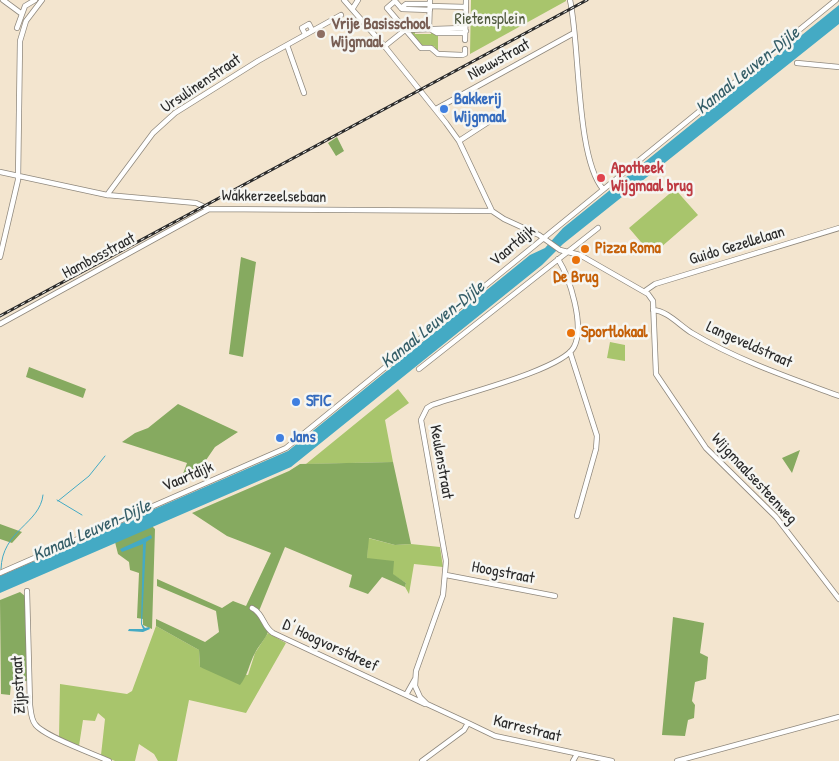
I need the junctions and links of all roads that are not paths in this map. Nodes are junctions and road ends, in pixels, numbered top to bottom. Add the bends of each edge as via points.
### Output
1 (3, 0) edge
2 (35, 0) edge
3 (42, 0) edge
4 (344, 0) edge
5 (358, 0) edge
6 (466, 0) edge
7 (570, 0) edge
8 (836, 0) edge
9 (430, 5) edge
10 (353, 8) junction
11 (466, 8) junction
12 (22, 11) junction
13 (29, 15) junction
14 (341, 15) dead end
15 (17, 28) dead end
16 (430, 29) junction
17 (405, 30) junction
18 (466, 31) junction
19 (574, 33) junction
20 (465, 40) dead end
21 (287, 45) junction
22 (385, 46) junction
23 (465, 49) dead end
24 (797, 63) dead end
25 (839, 66) edge
26 (304, 93) dead end
27 (436, 109) junction
28 (496, 116) dead end
29 (459, 141) junction
30 (0, 172) edge
31 (17, 176) junction
32 (603, 189) junction
33 (107, 194) junction
34 (209, 209) junction
35 (492, 211) junction
36 (598, 228) dead end
37 (839, 228) edge
38 (542, 237) junction
39 (567, 252) junction
40 (0, 257) edge
41 (558, 259) junction
42 (645, 292) junction
43 (653, 310) junction
44 (0, 324) edge
45 (570, 352) junction
46 (419, 369) dead end
47 (839, 396) edge
48 (577, 516) dead end
49 (0, 573) edge
50 (446, 574) junction
51 (27, 591) dead end
52 (555, 596) dead end
53 (839, 599) edge
54 (252, 608) dead end
55 (415, 678) junction
56 (406, 696) junction
57 (427, 704) junction
58 (839, 717) edge
59 (468, 723) junction
60 (577, 754) junction
61 (109, 761) edge
62 (422, 761) edge
63 (573, 761) edge
64 (612, 761) edge
65 (677, 761) edge

1 - 12 street
2 - 12 street
3 - 13 street
4 - 10 street
5 - 10 street
6 - 11 street
7 - 19 street
8 - 32 street, Vaartdijk
9 - 11 street
9 - 16 street
9 - 17 street via 401,8 395,1 387,8
10 - 22 street
11 - 18 street
12 - 13 street
12 - 15 street
13 - 31 street via 20,41
14 - 21 street, Ursulinenstraat via 312,30 309,24 302,28 306,34
16 - 17 street
16 - 18 street via 464,28
17 - 22 street
17 - 23 street via 420,48 431,48 438,54 462,55
18 - 20 street
19 - 27 street, Nieuwstraat
19 - 32 street via 587,144 595,180
21 - 26 street
21 - 33 street, Ursulinenstraat via 175,113 153,133
22 - 27 street
24 - 25 street
27 - 29 street
28 - 29 street
29 - 35 street
30 - 31 street, Wakkerzeelsebaan
31 - 33 street, Wakkerzeelsebaan
31 - 40 street via 11,217
32 - 38 street, Vaartdijk
33 - 34 street, Wakkerzeelsebaan via 196,203
34 - 35 street, Wakkerzeelsebaan
34 - 44 street, Hambosstraat
35 - 38 street
36 - 39 street
37 - 42 street, Guido Gezellelaan via 655,284
38 - 39 street
38 - 49 street, Vaartdijk via 286,448
39 - 41 street
39 - 42 street via 580,255
41 - 45 street via 570,282 575,305 576,337
41 - 46 street
42 - 43 street, Wijgmaalsesteenweg via 653,301
43 - 47 street, Langeveldstraat via 662,311 709,342
43 - 53 street, Wijgmaalsesteenweg via 656,374 706,448 776,517
45 - 48 street via 597,442
45 - 50 street, Keulenstraat via 522,375 432,405 423,415 421,429
50 - 52 street, Hoogstraat
50 - 55 street, Keulenstraat via 443,595
51 - 61 street, Zijpstraat via 31,717 35,725 45,732
54 - 56 street, D' Hoogvorstdreef via 262,616 273,634
55 - 56 street, Keulenstraat
55 - 57 street via 420,696
56 - 57 street
57 - 59 street
58 - 65 street
59 - 60 street, Karrestraat via 495,736
59 - 62 street
60 - 63 street
60 - 64 street, Karrestraat

